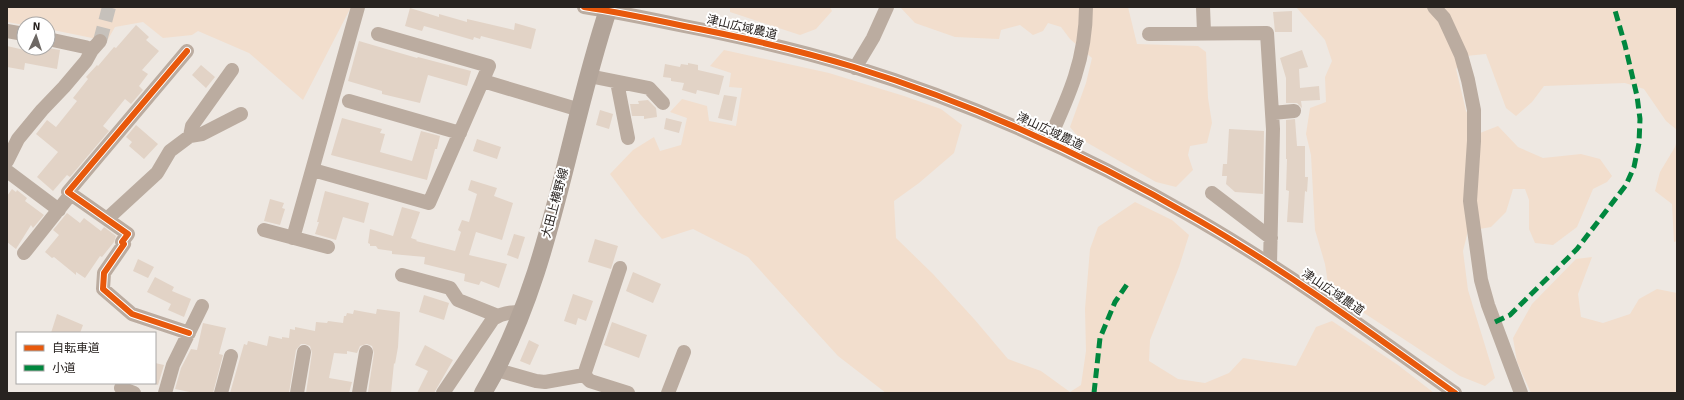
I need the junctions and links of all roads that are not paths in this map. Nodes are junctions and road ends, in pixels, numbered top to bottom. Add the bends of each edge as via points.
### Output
1 (358, 7) edge
2 (584, 7) edge
3 (887, 7) edge
4 (1086, 7) edge
5 (1203, 7) edge
6 (1434, 7) edge
7 (608, 9) edge
8 (1204, 32) junction
9 (378, 34) dead end
10 (1149, 34) dead end
11 (56, 41) edge
12 (187, 51) dead end
13 (855, 68) junction
14 (232, 70) dead end
15 (589, 76) junction
16 (483, 82) junction
17 (617, 82) junction
18 (349, 101) dead end
19 (663, 103) dead end
20 (580, 110) junction
21 (1294, 111) dead end
22 (1272, 113) junction
23 (241, 114) dead end
24 (460, 133) junction
25 (12, 136) edge
26 (190, 136) junction
27 (628, 138) dead end
28 (1048, 142) junction
29 (7, 161) edge
30 (313, 170) junction
31 (7, 171) edge
32 (1212, 193) dead end
33 (71, 194) junction
34 (58, 210) junction
35 (107, 219) junction
36 (264, 230) dead end
37 (293, 238) junction
38 (1271, 238) junction
39 (328, 247) dead end
40 (24, 253) dead end
41 (1270, 264) junction
42 (620, 268) dead end
43 (402, 275) dead end
44 (202, 306) dead end
45 (522, 313) junction
46 (498, 316) junction
47 (189, 333) junction
48 (304, 352) dead end
49 (366, 352) dead end
50 (684, 352) dead end
51 (231, 356) dead end
52 (497, 370) junction
53 (584, 375) junction
54 (165, 393) edge
55 (221, 393) edge
56 (297, 393) edge
57 (359, 393) edge
58 (443, 393) edge
59 (483, 393) edge
60 (628, 393) edge
61 (668, 393) edge
62 (1455, 393) edge
63 (1521, 393) edge

1 - 30 street
2 - 7 street, 津山広域農道
3 - 13 street via 873,38
4 - 28 street via 1086,29 1079,66 1069,96
5 - 8 street
6 - 63 street via 1444,18 1461,55 1468,80 1474,110 1470,201 1481,280
7 - 13 street, 津山広域農道 via 727,34
7 - 15 main road, 大田上横野線
8 - 10 street
8 - 22 street via 1267,33
9 - 16 street via 489,66
11 - 25 street via 85,47 96,45 73,77
12 - 33 street via 68,192
13 - 28 street, 津山広域農道 via 960,105
14 - 26 street via 192,126
15 - 17 street
15 - 20 main road, 大田上横野線
16 - 20 street
16 - 24 street
17 - 19 street via 649,88
17 - 27 street
18 - 24 street
20 - 45 main road, 大田上横野線 via 539,261
21 - 22 street
22 - 38 street
23 - 26 street via 202,134
24 - 30 street via 429,203
25 - 29 street
26 - 35 street via 170,151 157,173
28 - 41 street, 津山広域農道 via 1132,182 1200,220
30 - 37 street
31 - 34 street
32 - 38 street
33 - 34 street
33 - 35 street
34 - 40 street
35 - 47 street via 128,234 104,273 103,288 132,314
36 - 37 street
37 - 39 street
38 - 41 street
41 - 62 street, 津山広域農道 via 1328,301
42 - 53 street
43 - 46 street via 450,288 458,300
44 - 47 street
45 - 46 street
45 - 52 main road, 大田上横野線
46 - 58 street via 493,319
47 - 54 street via 173,365
48 - 56 street
49 - 57 street
50 - 61 street
51 - 55 street
52 - 53 street via 536,382
52 - 59 main road, 大田上横野線
53 - 60 street via 590,381

